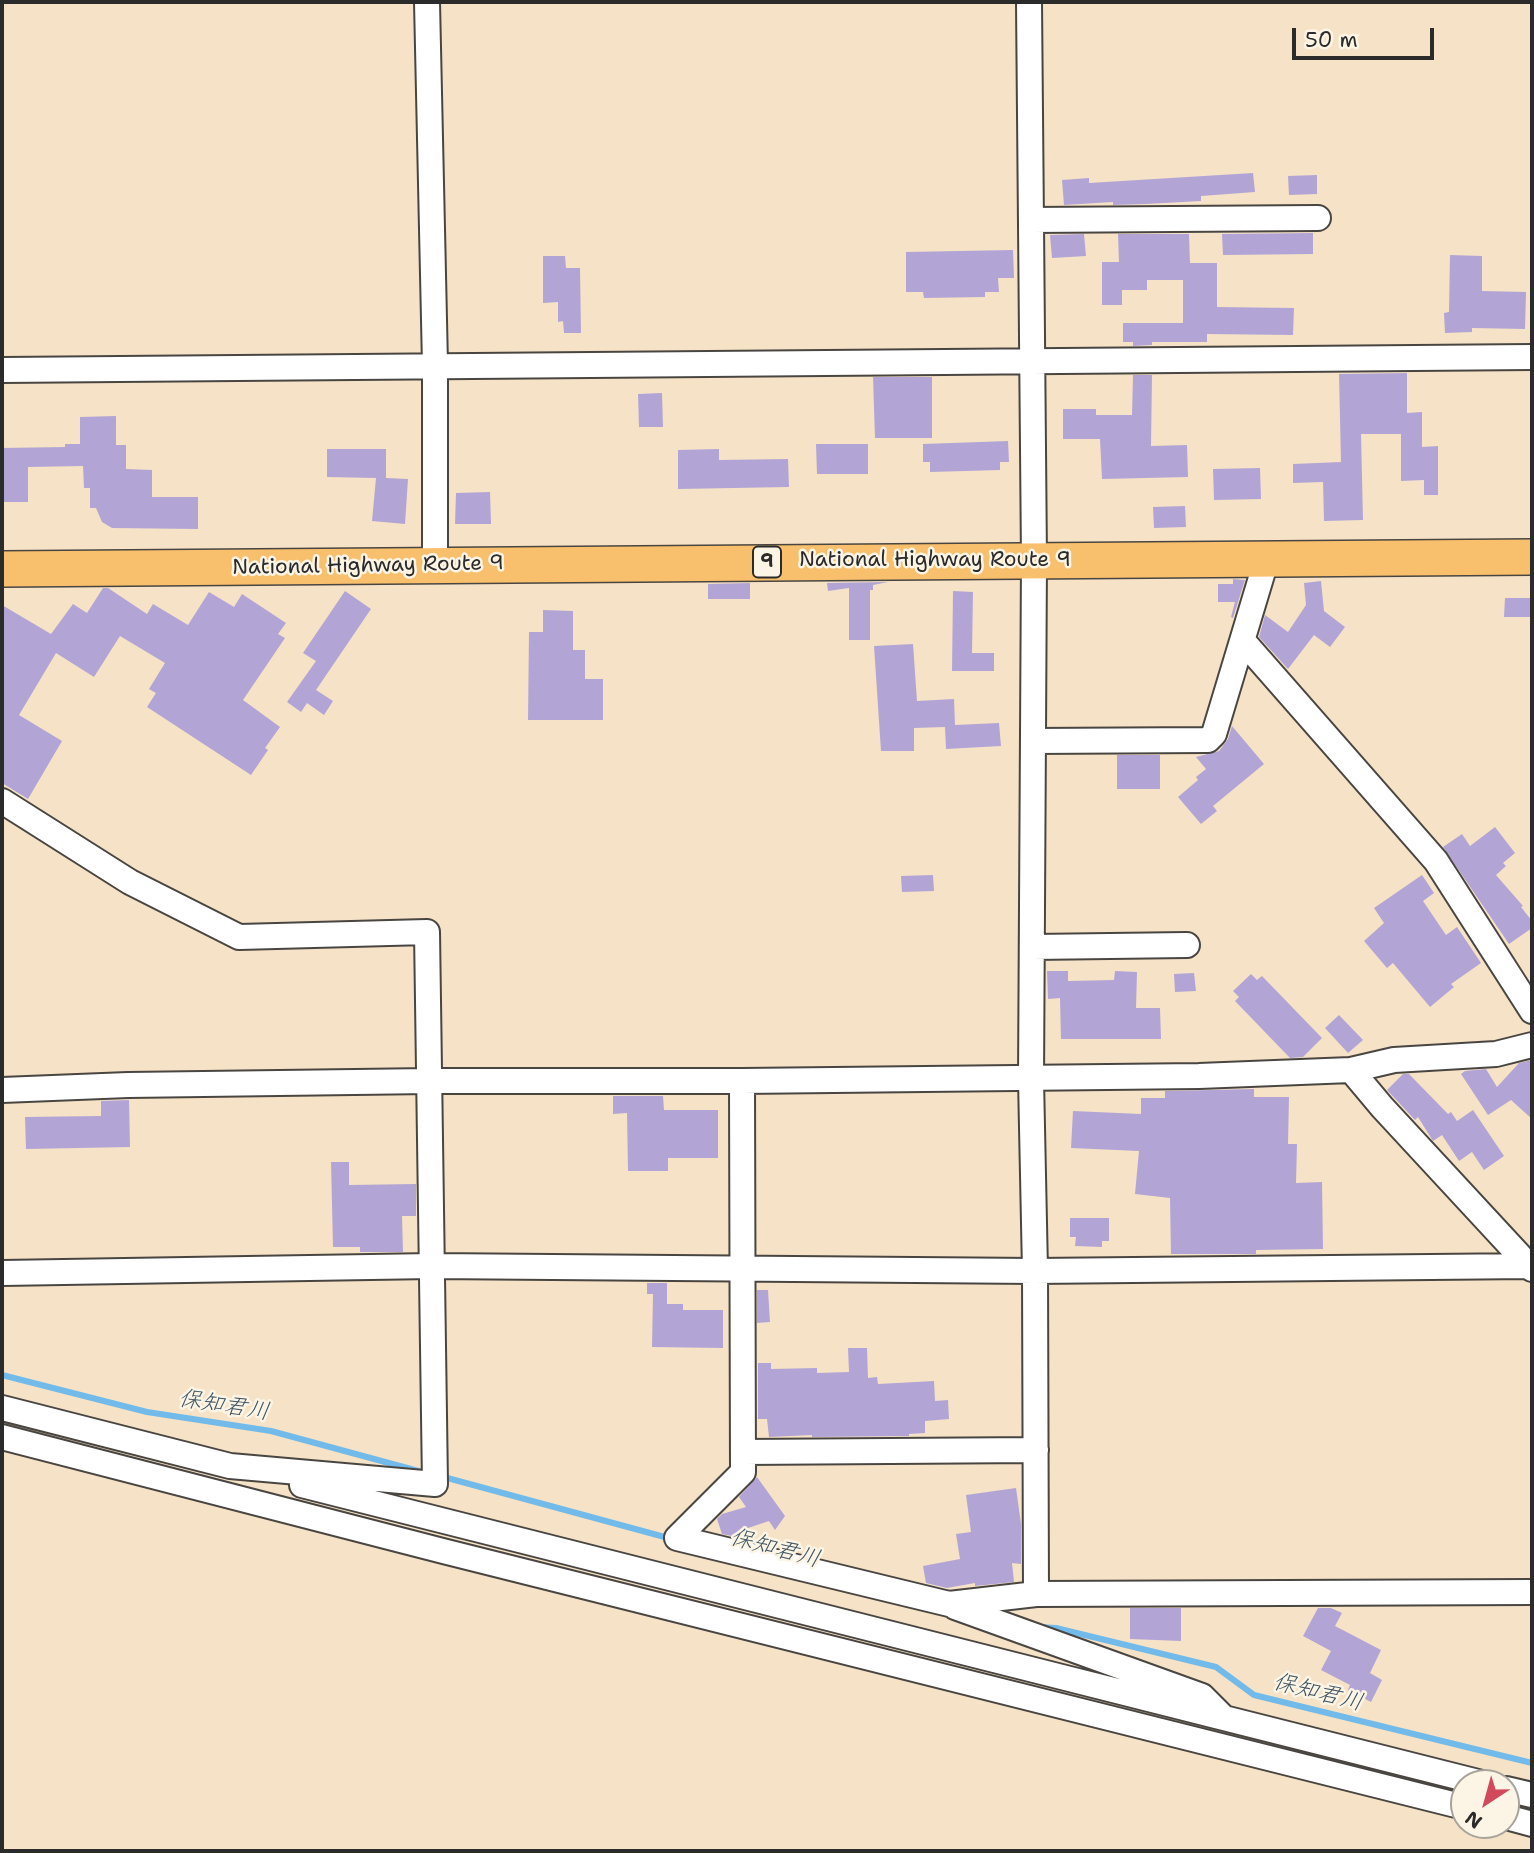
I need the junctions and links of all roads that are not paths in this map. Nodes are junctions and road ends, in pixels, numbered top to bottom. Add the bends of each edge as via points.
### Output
1 (427, 2) edge
2 (1029, 2) edge
3 (1318, 218) dead end
4 (1031, 220) junction
5 (1532, 357) edge
6 (1032, 360) junction
7 (435, 365) junction
8 (2, 370) edge
9 (1532, 556) edge
10 (1267, 558) junction
11 (1034, 560) junction
12 (435, 565) junction
13 (2, 569) edge
14 (1243, 641) junction
15 (1033, 741) junction
16 (2, 801) edge
17 (1187, 945) dead end
18 (1032, 947) junction
19 (1532, 1011) edge
20 (1532, 1045) edge
21 (1351, 1070) junction
22 (1031, 1079) junction
23 (430, 1081) junction
24 (742, 1081) junction
25 (2, 1090) edge
26 (432, 1266) junction
27 (1531, 1268) edge
28 (741, 1269) junction
29 (1035, 1271) junction
30 (2, 1273) edge
31 (2, 1408) edge
32 (2, 1437) edge
33 (1035, 1450) junction
34 (743, 1452) junction
35 (230, 1466) junction
36 (1532, 1590) edge
37 (1036, 1594) junction
38 (949, 1604) junction
39 (1224, 1718) junction
40 (1450, 1775) edge
41 (1450, 1804) edge

1 - 7 street
2 - 4 street
3 - 4 street
4 - 6 street
5 - 6 street
6 - 7 street
6 - 11 street
7 - 8 street
7 - 12 street
9 - 10 highway, National Highway Route 9 / 9
10 - 11 highway, National Highway Route 9 / 9
10 - 14 street
11 - 12 highway, National Highway Route 9 / 9
11 - 15 street
12 - 13 highway, National Highway Route 9 / 9
14 - 15 street via 1214,734 1208,740
14 - 19 street via 1436,861
15 - 18 street
16 - 23 street via 130,882 239,937 427,932
17 - 18 street
18 - 22 street
20 - 21 street via 1496,1054 1394,1060
21 - 22 street
21 - 27 street
22 - 24 street
22 - 29 street
23 - 24 street
23 - 25 street
23 - 26 street
24 - 28 street
26 - 28 street
26 - 30 street
26 - 35 street via 435,1484
27 - 29 street
28 - 29 street
28 - 34 street
29 - 33 street
31 - 35 street
32 - 41 street
33 - 34 street
33 - 37 street
34 - 38 street via 743,1472 677,1538
35 - 39 street
36 - 37 street
37 - 38 street
38 - 39 street via 1202,1696
39 - 40 street

